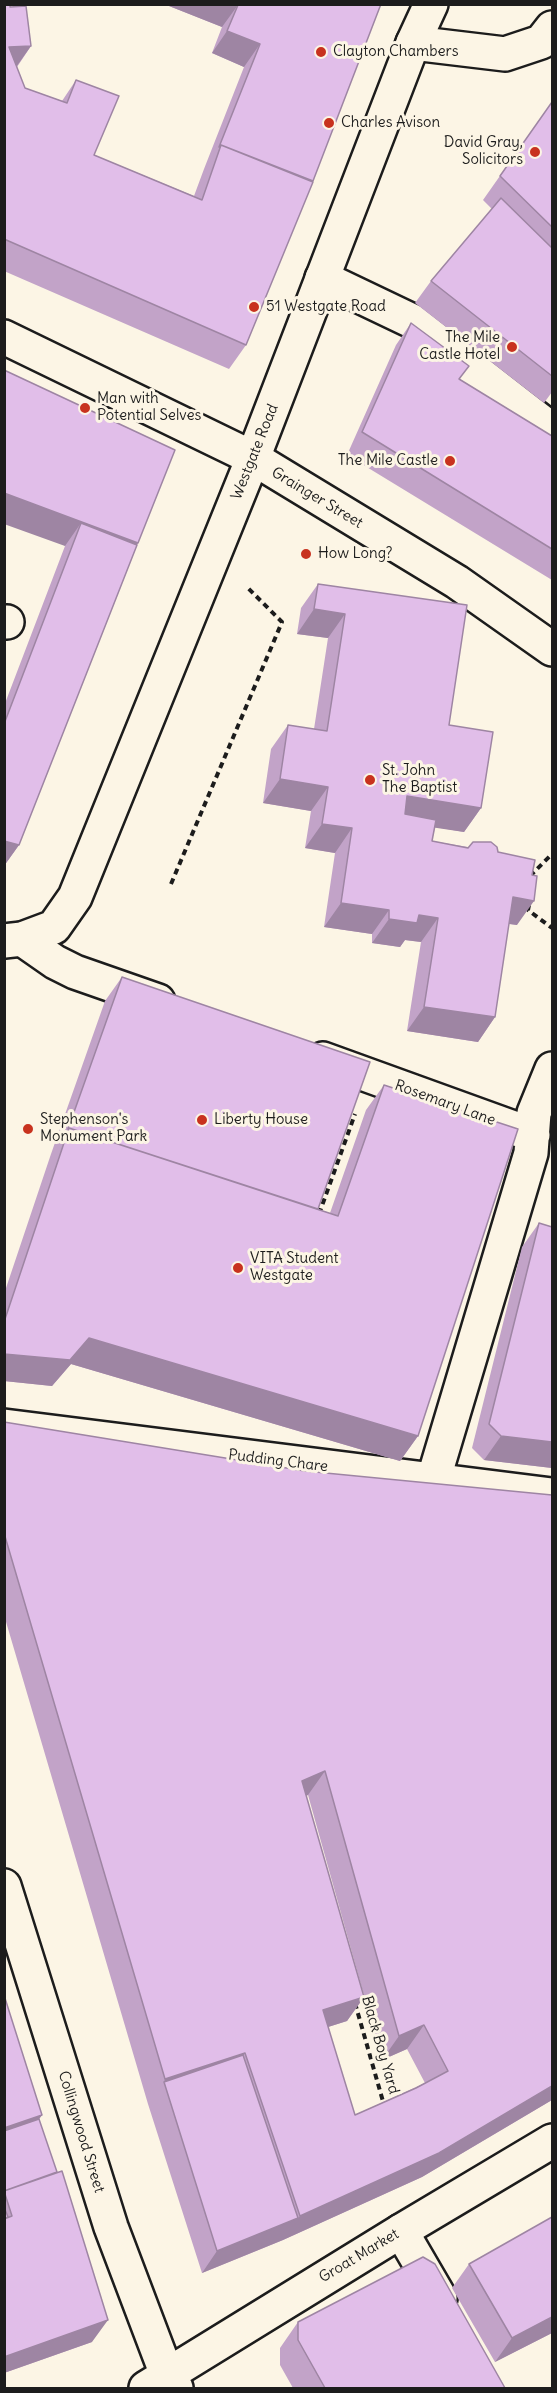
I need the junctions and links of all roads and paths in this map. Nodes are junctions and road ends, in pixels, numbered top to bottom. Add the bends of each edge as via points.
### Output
1 (431, 4) edge
2 (548, 42) edge
3 (413, 43) junction
4 (322, 278) junction
5 (4, 337) edge
6 (552, 430) edge
7 (253, 458) junction
8 (214, 553) junction
9 (552, 650) edge
10 (552, 854) edge
11 (520, 874) edge
12 (171, 884) dead end
13 (529, 899) edge
14 (552, 927) edge
15 (13, 940) edge
16 (190, 1012) edge
17 (291, 1048) edge
18 (552, 1070) edge
19 (358, 1105) edge
20 (539, 1149) edge
21 (318, 1215) edge
22 (4, 1426) edge
23 (433, 1481) junction
24 (552, 1495) edge
25 (4, 1886) edge
26 (353, 1995) edge
27 (384, 2107) edge
28 (552, 2141) edge
29 (401, 2231) junction
30 (452, 2320) edge
31 (163, 2384) edge

1 - 3 street, Westgate Road
2 - 3 street via 505,54
3 - 4 street, Westgate Road
4 - 6 street via 412,321
4 - 7 street, Westgate Road
5 - 7 street, Grainger Street
7 - 8 street, Westgate Road
7 - 9 street, Grainger Street via 457,582
8 - 12 path via 282,622
8 - 15 street, Westgate Road via 75,897 54,927
10 - 11 path via 531,877
13 - 14 path via 528,910
15 - 16 street via 75,972
17 - 20 street, Rosemary Lane
18 - 20 street via 534,1113
19 - 21 path
20 - 23 street
22 - 23 street, Pudding Chare
23 - 24 street, Pudding Chare
25 - 31 street, Collingwood Street
26 - 27 path, Black Boy Yard
28 - 29 street, Groat Market
29 - 30 street
29 - 31 street, Groat Market

